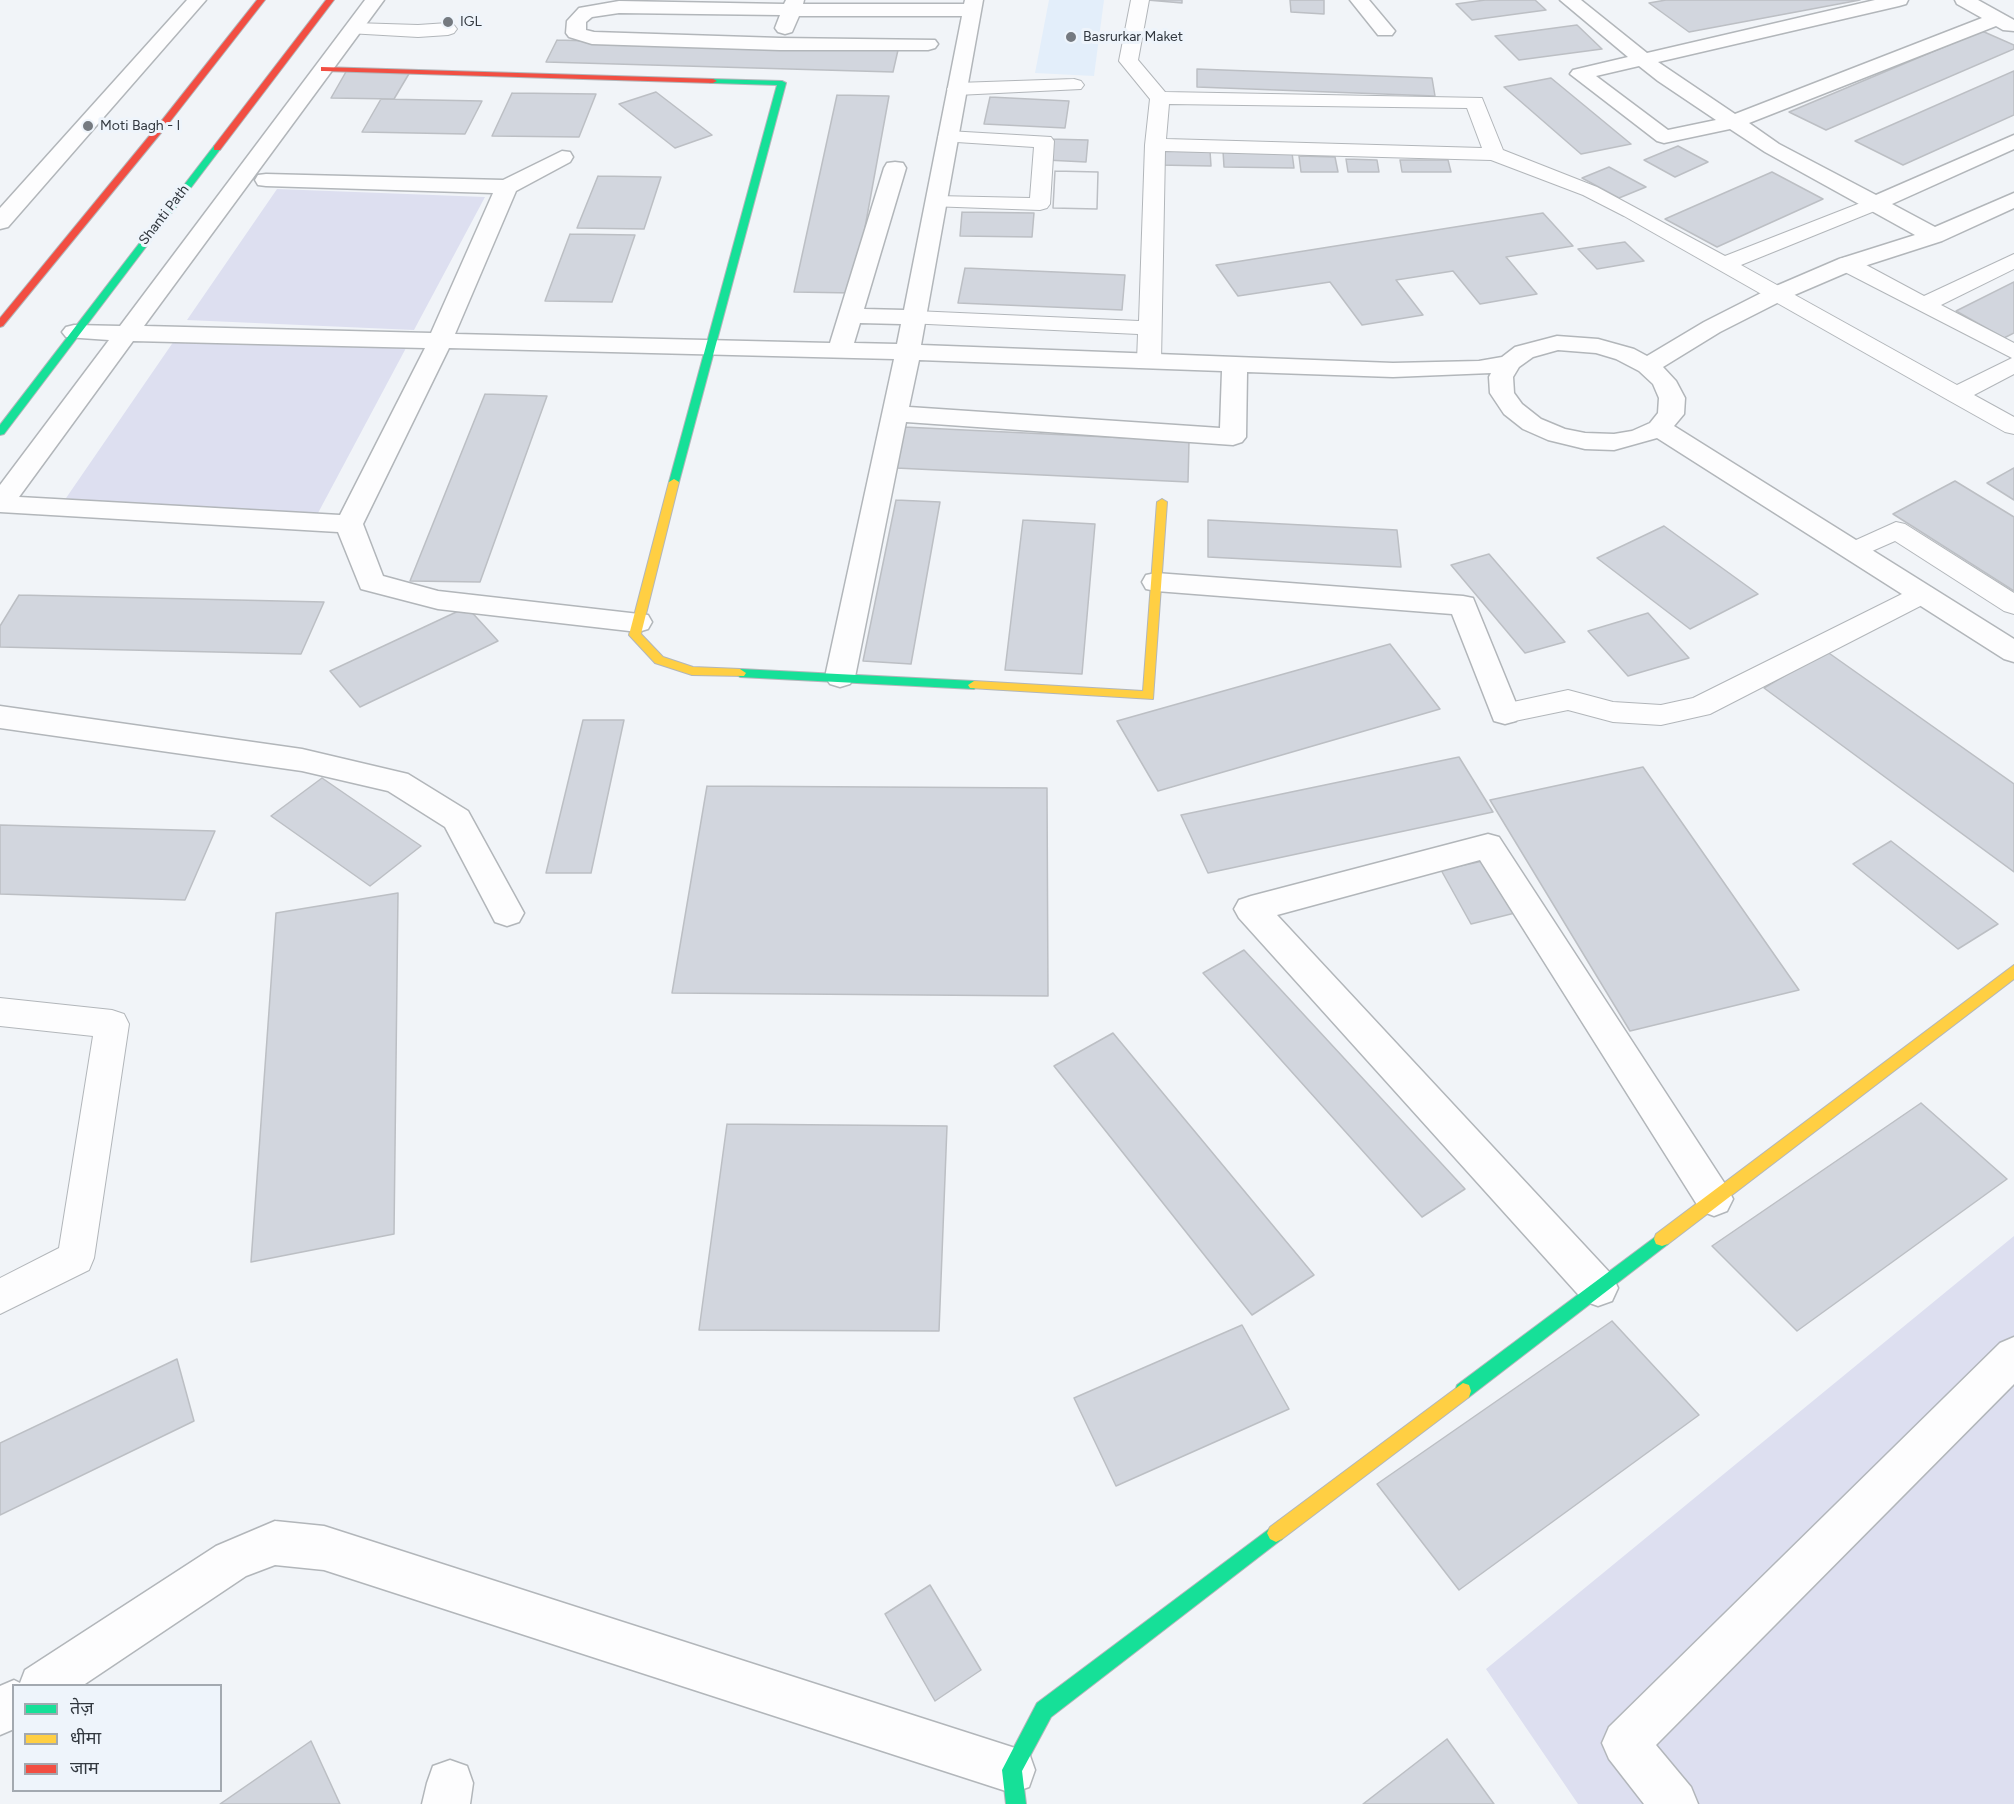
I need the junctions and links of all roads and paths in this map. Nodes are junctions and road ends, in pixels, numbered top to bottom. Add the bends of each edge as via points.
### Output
1 (197, 0) edge
2 (261, 0) edge
3 (330, 0) edge
4 (375, 0) edge
5 (1140, 0) edge
6 (1359, 0) edge
7 (1569, 0) edge
8 (1899, 0) edge
9 (1964, 0) edge
10 (793, 5) edge
11 (973, 5) edge
12 (566, 6) dead end
13 (586, 12) junction
14 (2006, 24) edge
15 (354, 29) junction
16 (448, 29) dead end
17 (1385, 30) dead end
18 (780, 44) junction
19 (928, 44) dead end
20 (1643, 59) junction
21 (324, 69) junction
22 (1074, 85) dead end
23 (957, 89) junction
24 (1160, 98) junction
25 (1734, 122) junction
26 (948, 136) junction
27 (2014, 141) edge
28 (1155, 145) junction
29 (1494, 154) junction
30 (562, 158) dead end
31 (895, 168) dead end
32 (266, 180) dead end
33 (507, 187) junction
34 (2014, 200) edge
35 (936, 202) junction
36 (1875, 204) junction
37 (0, 222) edge
38 (1934, 236) junction
39 (2014, 261) edge
40 (1724, 264) junction
41 (1847, 264) junction
42 (1776, 294) junction
43 (1924, 305) junction
44 (850, 315) junction
45 (2, 318) edge
46 (915, 318) junction
47 (1150, 328) junction
48 (74, 332) junction
49 (126, 333) junction
50 (440, 341) junction
51 (709, 347) junction
52 (840, 350) junction
53 (908, 352) junction
54 (2014, 352) edge
55 (1149, 361) junction
56 (1509, 363) junction
57 (1234, 364) junction
58 (2014, 365) edge
59 (1648, 366) junction
60 (1956, 395) junction
61 (896, 414) junction
62 (1659, 428) junction
63 (2014, 428) edge
64 (0, 432) edge
65 (1162, 502) dead end
66 (0, 503) edge
67 (349, 524) junction
68 (1854, 551) junction
69 (1156, 582) junction
70 (1923, 594) junction
71 (2014, 605) edge
72 (638, 622) junction
73 (2014, 652) edge
74 (840, 677) junction
75 (1505, 714) joint
76 (0, 717) edge
77 (507, 913) dead end
78 (2014, 971) edge
79 (0, 1012) edge
80 (1713, 1199) junction
81 (1598, 1288) junction
82 (0, 1297) edge
83 (2014, 1356) edge
84 (44, 1684) edge
85 (1014, 1787) edge
86 (1674, 1804) edge

1 - 37 street
2 - 45 street
3 - 48 street, Shanti Path
4 - 15 street
5 - 24 lane via 1128,61
6 - 17 street
7 - 20 street
8 - 20 street
9 - 14 street
10 - 11 street
10 - 13 street via 619,7
10 - 18 street
11 - 23 street
12 - 13 street via 563,11
13 - 18 street via 577,21 576,33 592,38
14 - 25 street
15 - 16 lane
15 - 21 street
18 - 19 street
20 - 25 street
20 - 25 street via 1580,74 1664,137
21 - 49 street
21 - 51 street via 783,83
22 - 23 lane
23 - 26 street
24 - 28 lane
24 - 29 lane via 1475,102
25 - 36 street via 1772,148
26 - 35 street
26 - 35 lane via 1044,141 1040,204
27 - 36 street
28 - 29 lane
28 - 47 lane
29 - 40 lane via 1590,191
30 - 33 street
31 - 44 street
32 - 33 street
33 - 50 street
34 - 38 street
35 - 46 street
36 - 38 street
36 - 40 lane
38 - 41 street
39 - 43 lane
40 - 42 lane
41 - 42 street
41 - 43 lane
42 - 59 street
42 - 60 lane
43 - 54 lane
44 - 46 street
44 - 52 street
46 - 47 lane
46 - 53 street
47 - 55 lane
48 - 49 street
48 - 64 street, Shanti Path
49 - 50 street
49 - 66 street
50 - 51 street
50 - 67 street
51 - 52 street
51 - 72 street
52 - 53 street
53 - 55 street
53 - 61 street
55 - 57 street
56 - 57 street via 1479,368 1393,370
56 - 59 street via 1524,352 1557,343 1598,346
56 - 62 street via 1501,377 1502,393 1513,409 1532,424 1557,435 1614,442
57 - 61 street via 1233,437
58 - 60 lane
59 - 62 street via 1664,381 1672,398 1671,414
60 - 63 lane
61 - 74 street
62 - 68 street
65 - 69 street
66 - 67 street
67 - 72 street via 371,582 438,600
68 - 70 street
68 - 71 lane via 1896,530
69 - 74 street via 1149,696
69 - 75 street via 1463,605
70 - 73 street
70 - 75 lane via 1700,707 1662,715 1613,712 1568,700
72 - 74 street via 635,635 659,660 692,671
76 - 77 street via 302,760 397,782 457,819
78 - 80 street
79 - 82 lane via 112,1024 76,1258
80 - 81 street
80 - 81 street via 1488,846 1251,909
81 - 85 street via 1044,1710
83 - 86 street via 1625,1743
84 - 85 street via 231,1561 275,1543 324,1548

